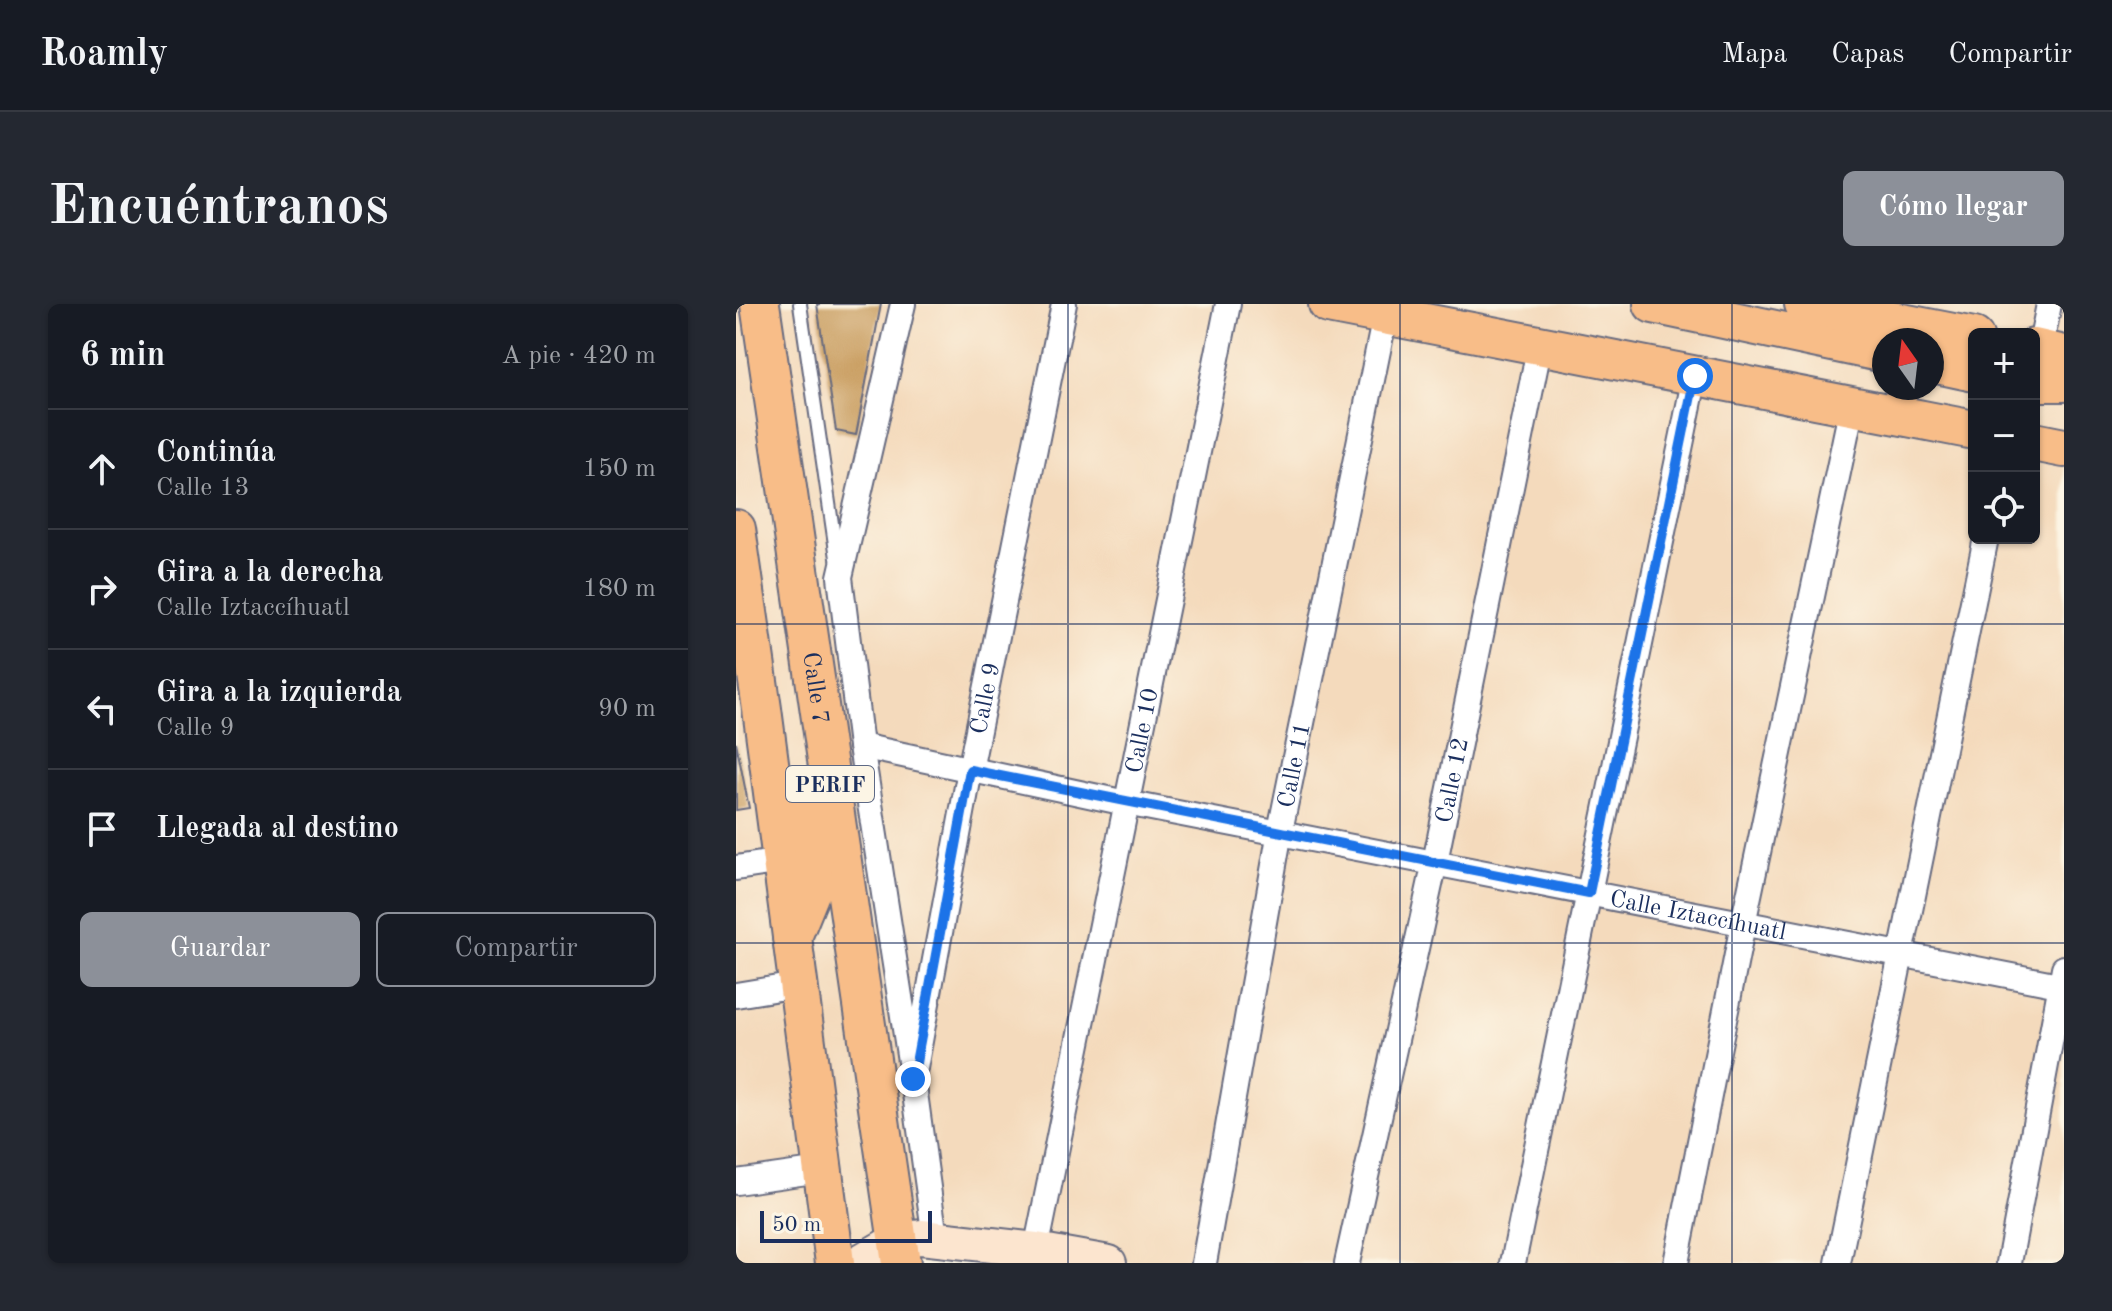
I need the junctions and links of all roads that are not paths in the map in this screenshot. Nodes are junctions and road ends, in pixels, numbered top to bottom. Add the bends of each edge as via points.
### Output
1 (746, 304) edge
2 (760, 304) edge
3 (800, 304) edge
4 (903, 304) edge
5 (1064, 304) edge
6 (1228, 304) edge
7 (1328, 304) edge
8 (1653, 304) edge
9 (1804, 304) edge
10 (2049, 304) edge
11 (1415, 316) edge
12 (1876, 325) edge
13 (1968, 336) edge
14 (1540, 344) junction
15 (2043, 359) edge
16 (1944, 366) edge
17 (1968, 371) edge
18 (1695, 376) junction
19 (2064, 382) edge
20 (1852, 406) junction
21 (1968, 429) edge
22 (2040, 443) edge
23 (2064, 448) edge
24 (736, 529) edge
25 (1985, 544) edge
26 (840, 577) junction
27 (749, 710) edge
28 (861, 746) junction
29 (970, 770) junction
30 (1126, 803) junction
31 (1280, 831) junction
32 (781, 861) junction
33 (1435, 862) junction
34 (736, 868) edge
35 (1589, 893) junction
36 (1743, 924) junction
37 (791, 940) junction
38 (1901, 956) junction
39 (2063, 980) edge
40 (797, 985) junction
41 (736, 995) edge
42 (913, 1079) junction
43 (821, 1170) junction
44 (736, 1182) edge
45 (935, 1238) junction
46 (1036, 1250) junction
47 (899, 1252) edge
48 (835, 1263) edge
49 (858, 1263) edge
50 (1109, 1263) edge
51 (1204, 1263) edge
52 (1347, 1263) edge
53 (1513, 1263) edge
54 (1676, 1263) edge
55 (1838, 1263) edge
56 (2009, 1263) edge

1 - 37 main road via 746,337 814,842 812,888
2 - 47 main road, Calle 7 / PERIF
3 - 26 lane
4 - 26 street
5 - 29 street, Calle 9
6 - 30 street, Calle 10
7 - 11 main road
8 - 12 main road
9 - 12 main road
10 - 15 street
11 - 14 main road
11 - 31 street, Calle 11
12 - 13 main road
14 - 18 main road
14 - 33 street, Calle 12
15 - 19 main road
16 - 17 main road
18 - 20 main road
18 - 35 street
20 - 21 main road
20 - 36 street
22 - 23 main road
24 - 27 main road, PERIF
25 - 38 street
26 - 28 street
27 - 32 main road, PERIF
28 - 29 street, Calle Iztaccíhuatl
28 - 42 street
29 - 30 street, Calle Iztaccíhuatl
29 - 42 street, Calle 9
30 - 31 street, Calle Iztaccíhuatl
30 - 46 street, Calle 10
31 - 33 street, Calle Iztaccíhuatl
31 - 51 street, Calle 11
32 - 34 street
32 - 37 main road, PERIF
33 - 35 street, Calle Iztaccíhuatl
33 - 52 street, Calle 12
35 - 36 street, Calle Iztaccíhuatl
35 - 53 street
36 - 38 street, Calle Iztaccíhuatl
36 - 54 street
37 - 40 main road, PERIF
38 - 39 street, Calle Iztaccíhuatl
38 - 55 street
39 - 56 street
40 - 41 street
40 - 43 main road, PERIF
42 - 45 street, Calle 9
43 - 44 street
43 - 48 main road, PERIF
45 - 46 street
45 - 47 street
46 - 50 street
47 - 49 street

